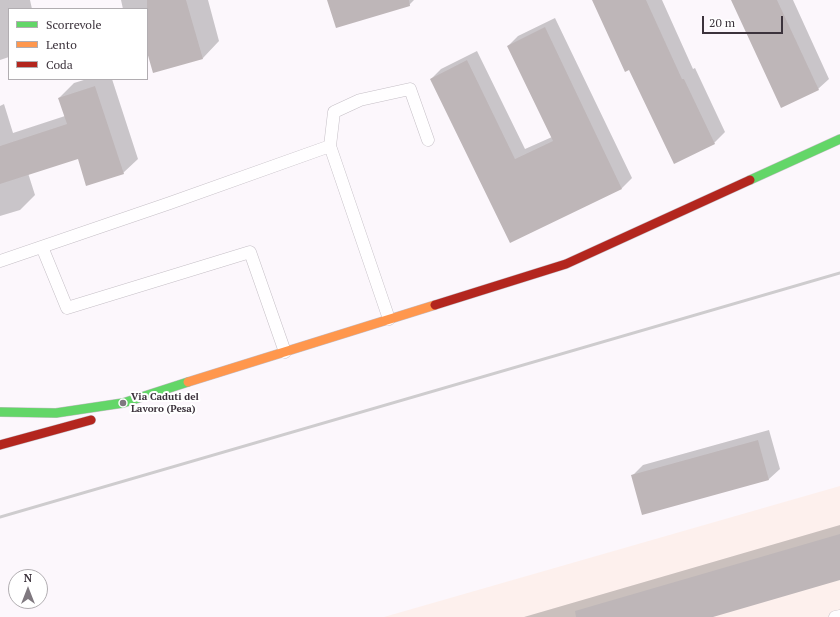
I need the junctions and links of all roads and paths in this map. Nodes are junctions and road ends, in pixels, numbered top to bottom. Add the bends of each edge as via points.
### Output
1 (840, 139) edge
2 (428, 140) dead end
3 (330, 146) junction
4 (42, 247) junction
5 (0, 261) edge
6 (389, 319) junction
7 (285, 352) junction
8 (124, 403) junction
9 (0, 412) edge
10 (0, 445) edge
11 (840, 616) edge
12 (835, 617) edge

1 - 6 street via 566,264
2 - 3 lane via 410,89 360,100 334,112
3 - 4 lane
3 - 6 lane
4 - 5 lane
4 - 7 lane via 66,308 250,252
6 - 7 street
7 - 8 street
8 - 9 street via 56,413
8 - 10 street via 95,419
11 - 12 lane

